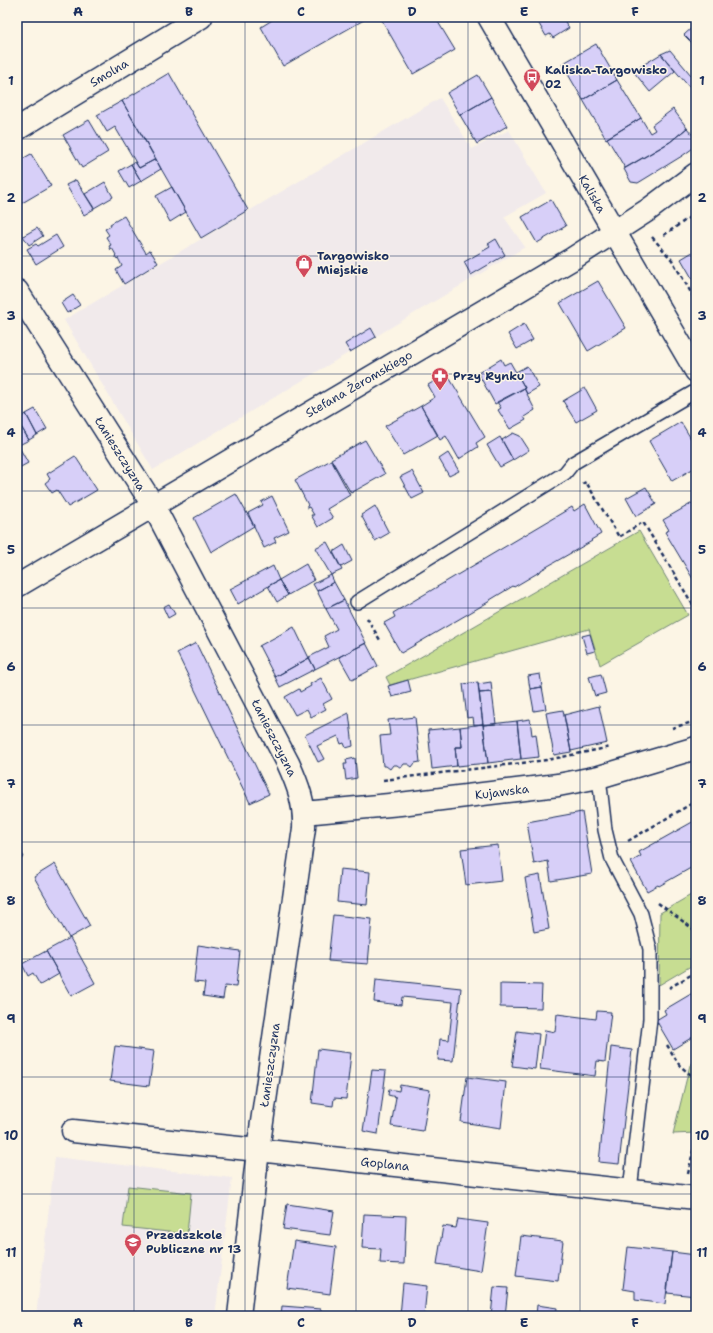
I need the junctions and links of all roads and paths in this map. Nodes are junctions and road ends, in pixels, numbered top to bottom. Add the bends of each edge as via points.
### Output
1 (201, 17) edge
2 (489, 17) edge
3 (17, 129) edge
4 (696, 174) edge
5 (696, 213) edge
6 (615, 232) junction
7 (664, 235) dead end
8 (17, 291) edge
9 (696, 371) edge
10 (696, 391) edge
11 (579, 486) dead end
12 (153, 505) junction
13 (17, 586) edge
14 (357, 602) dead end
15 (696, 610) edge
16 (365, 615) dead end
17 (380, 640) dead end
18 (696, 721) edge
19 (668, 730) dead end
20 (612, 746) dead end
21 (696, 748) edge
22 (599, 778) junction
23 (383, 780) dead end
24 (696, 802) edge
25 (304, 813) junction
26 (610, 851) junction
27 (628, 888) junction
28 (696, 930) edge
29 (696, 972) edge
30 (650, 1000) junction
31 (650, 1019) junction
32 (696, 1079) edge
33 (73, 1131) dead end
34 (696, 1146) edge
35 (258, 1150) junction
36 (630, 1190) junction
37 (690, 1197) edge
38 (239, 1316) edge

1 - 3 street, Smolna
2 - 6 street, Kaliska
4 - 6 street, Stefana Żeromskiego
5 - 7 path
6 - 9 street, Kaliska
6 - 12 street, Stefana Żeromskiego
8 - 12 street, Łanieszczyzna
10 - 14 lane via 573,462 565,473
11 - 15 path via 586,482 619,537 643,522
12 - 13 street, Stefana Żeromskiego
12 - 25 street, Łanieszczyzna via 288,763
16 - 17 path
18 - 19 path
20 - 23 path via 547,760
21 - 22 street, Kujawska
22 - 25 street, Kujawska via 400,804
22 - 26 lane
24 - 26 path
25 - 35 street, Łanieszczyzna via 304,828
26 - 27 lane
27 - 28 path via 661,904
27 - 30 lane via 641,914 650,949
29 - 30 path
30 - 31 lane
31 - 32 path via 680,1066
31 - 36 lane
33 - 35 street, Goplana
34 - 37 path
35 - 36 street, Goplana
35 - 38 street, Łanieszczyzna
36 - 37 street, Goplana

